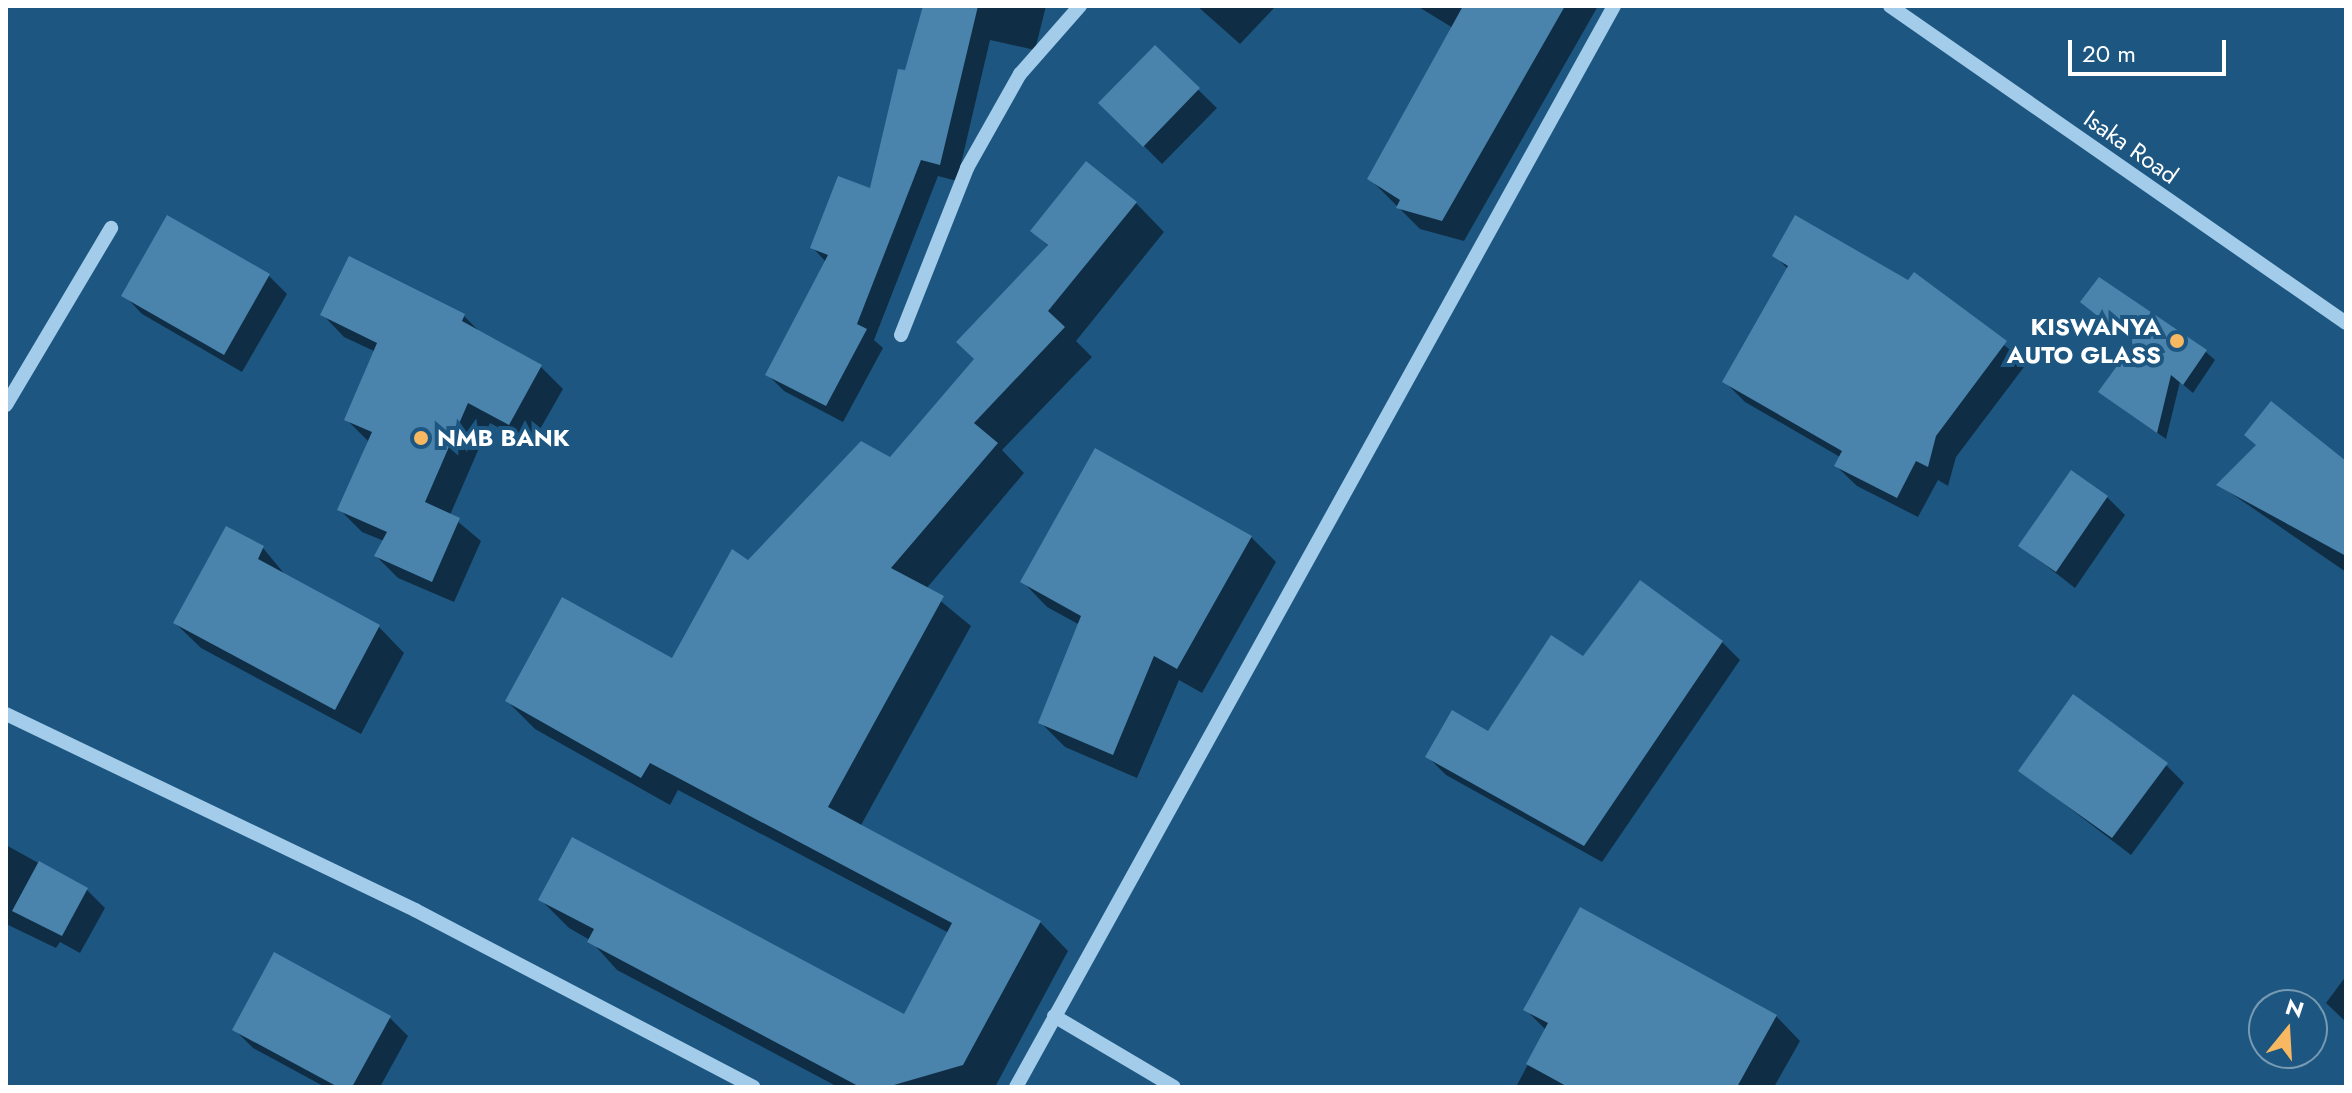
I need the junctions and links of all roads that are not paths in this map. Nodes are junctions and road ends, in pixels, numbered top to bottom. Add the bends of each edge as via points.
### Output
1 (1080, 6) edge
2 (1614, 6) edge
3 (1890, 6) edge
4 (111, 228) dead end
5 (2346, 323) edge
6 (901, 335) dead end
7 (6, 405) edge
8 (6, 714) edge
9 (1054, 1016) junction
10 (754, 1087) edge
11 (1016, 1087) edge
12 (1174, 1087) edge

1 - 6 street via 1020,74 967,168
2 - 9 street
3 - 5 street, Isaka Road
4 - 7 street
8 - 10 street via 415,910
9 - 11 street
9 - 12 street

